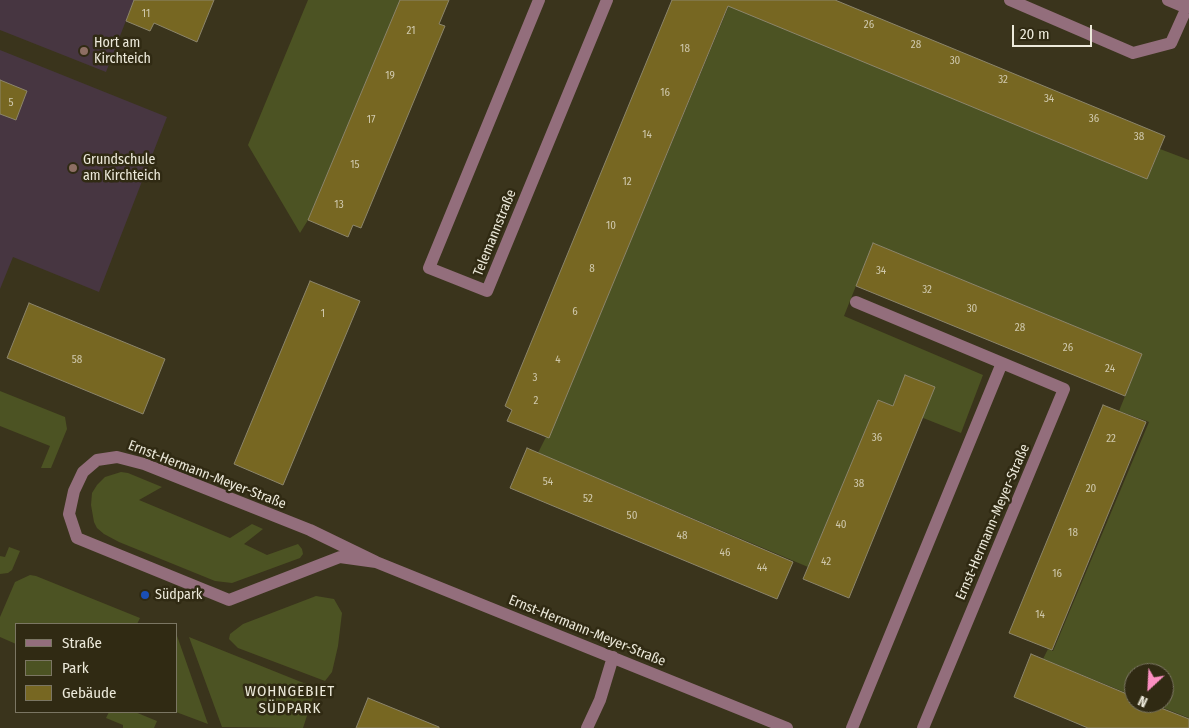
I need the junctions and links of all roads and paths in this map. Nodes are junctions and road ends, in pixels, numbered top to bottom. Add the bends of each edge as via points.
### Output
1 (539, 0) edge
2 (607, 0) edge
3 (1010, 0) edge
4 (1168, 0) edge
5 (1188, 6) edge
6 (1184, 31) edge
7 (856, 302) dead end
8 (1002, 363) junction
9 (376, 562) junction
10 (613, 658) junction
11 (587, 728) edge
12 (787, 728) edge
13 (852, 728) edge
14 (923, 728) edge

1 - 2 street, Telemannstraße via 429,268 487,291
3 - 6 street via 1133,53 1171,43
4 - 5 street
5 - 6 street
7 - 8 street, Ernst-Hermann-Meyer-Straße
8 - 13 street
8 - 14 street, Ernst-Hermann-Meyer-Straße via 1064,389
9 - 9 street, Ernst-Hermann-Meyer-Straße via 286,520 144,464 117,457 97,460 83,472 74,491 69,514 77,538 229,600 340,556
9 - 10 street, Ernst-Hermann-Meyer-Straße
10 - 11 street
10 - 12 street, Ernst-Hermann-Meyer-Straße

